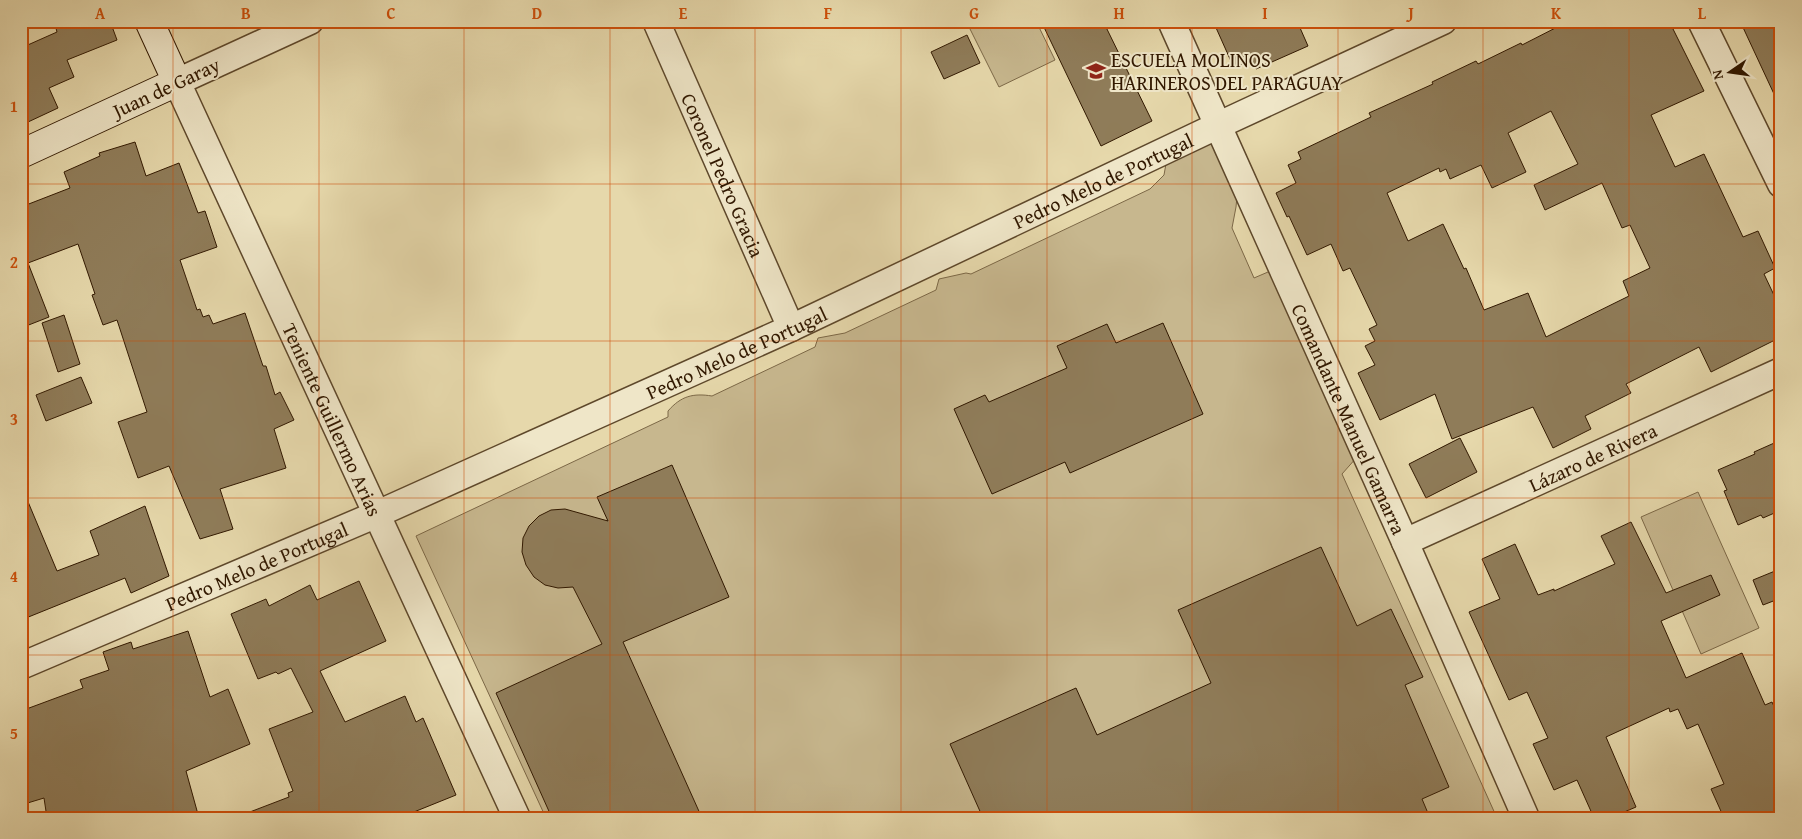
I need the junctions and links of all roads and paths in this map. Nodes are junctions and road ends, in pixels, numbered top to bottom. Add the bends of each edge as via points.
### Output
1 (149, 21) edge
2 (310, 21) edge
3 (656, 21) edge
4 (1172, 21) edge
5 (1443, 21) edge
6 (1701, 21) edge
7 (177, 82) junction
8 (1219, 125) junction
9 (21, 154) edge
10 (1781, 184) edge
11 (791, 328) junction
12 (1781, 371) edge
13 (376, 514) junction
14 (1405, 542) junction
15 (21, 666) edge
16 (517, 818) edge
17 (1526, 818) edge

1 - 7 street, Teniente Guillermo Arias
2 - 7 street, Juan de Garay
3 - 11 street, Coronel Pedro Gracia
4 - 8 street, Comandante Manuel Gamarra
5 - 8 street, Pedro Melo de Portugal
6 - 10 street
7 - 9 street, Juan de Garay
7 - 13 street, Teniente Guillermo Arias
8 - 11 street, Pedro Melo de Portugal
8 - 14 street, Comandante Manuel Gamarra
11 - 13 street, Pedro Melo de Portugal
12 - 14 street, Lázaro de Rivera
13 - 15 street, Pedro Melo de Portugal
13 - 16 street, Teniente Guillermo Arias
14 - 17 street, Comandante Manuel Gamarra

